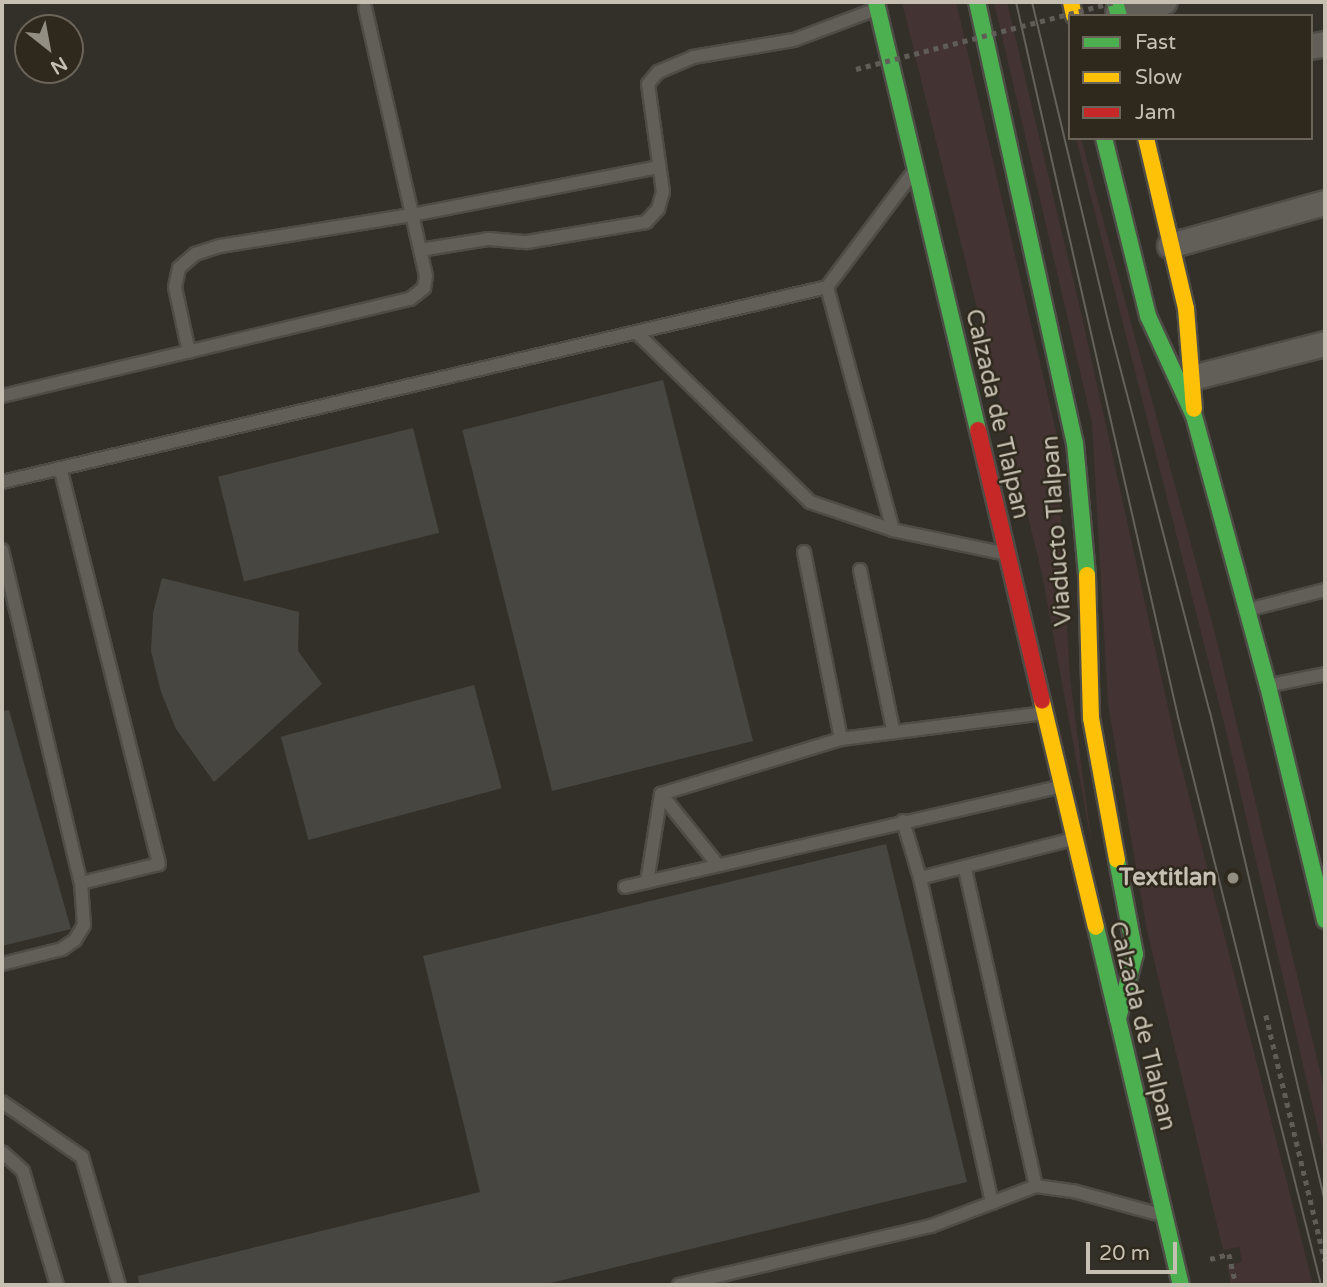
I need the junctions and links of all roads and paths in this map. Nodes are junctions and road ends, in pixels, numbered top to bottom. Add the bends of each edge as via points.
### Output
1 (977, 2) edge
2 (1165, 2) edge
3 (877, 5) edge
4 (365, 8) dead end
5 (1117, 8) edge
6 (1091, 14) edge
7 (1068, 19) edge
8 (856, 69) dead end
9 (1104, 140) edge
10 (1146, 140) edge
11 (658, 167) junction
12 (915, 169) junction
13 (1325, 203) edge
14 (412, 215) junction
15 (1170, 246) junction
16 (420, 250) junction
17 (827, 287) junction
18 (638, 334) junction
19 (1325, 344) edge
20 (189, 352) junction
21 (1193, 378) junction
22 (2, 396) edge
23 (1194, 416) junction
24 (60, 468) junction
25 (2, 482) edge
26 (893, 530) junction
27 (2, 550) edge
28 (804, 552) dead end
29 (1007, 554) junction
30 (860, 570) dead end
31 (1325, 590) edge
32 (1247, 610) junction
33 (1325, 674) edge
34 (1268, 686) junction
35 (1044, 713) junction
36 (893, 730) junction
37 (841, 739) junction
38 (1062, 786) junction
39 (661, 794) junction
40 (903, 821) junction
41 (1073, 839) junction
42 (718, 865) junction
43 (965, 869) junction
44 (920, 878) junction
45 (647, 882) junction
46 (81, 883) junction
47 (625, 887) dead end
48 (1325, 920) edge
49 (2, 964) edge
50 (1266, 1015) dead end
51 (1118, 1019) junction
52 (2, 1102) edge
53 (2, 1152) edge
54 (1036, 1186) junction
55 (992, 1203) junction
56 (1165, 1216) junction
57 (1230, 1259) dead end
58 (1325, 1261) edge
59 (57, 1285) edge
60 (119, 1285) edge
61 (679, 1285) edge
62 (1181, 1285) edge
63 (1236, 1285) edge

1 - 51 main road, Viaducto Tlalpan via 1075,443 1087,566 1091,718 1135,954
2 - 5 street
3 - 11 lane via 794,40 693,57 658,72 648,84
3 - 12 main road, Calzada de Tlalpan
4 - 14 lane
5 - 6 path, bridge
7 - 8 path, bridge
9 - 23 main road via 1148,317
10 - 15 main road
11 - 14 lane
11 - 16 lane via 663,192 658,209 646,222 527,242 489,239
12 - 17 lane
12 - 29 main road, Calzada de Tlalpan
13 - 15 street
14 - 16 lane
14 - 20 lane via 195,254 179,268 175,286
15 - 21 main road via 1186,308
16 - 20 lane via 424,288 410,299
17 - 18 lane
17 - 26 lane
18 - 24 lane
18 - 26 lane via 810,502
19 - 21 street
20 - 22 lane
21 - 23 main road
23 - 32 main road
24 - 25 lane
24 - 46 lane via 159,864
26 - 29 lane
27 - 46 lane
28 - 37 lane
29 - 35 main road, Calzada de Tlalpan
30 - 36 lane
31 - 32 lane
32 - 34 main road
33 - 34 lane
34 - 48 main road via 1309,823
35 - 36 lane
35 - 38 main road, Calzada de Tlalpan
36 - 37 lane
37 - 39 lane
38 - 40 lane
38 - 41 main road, Calzada de Tlalpan
39 - 42 lane
39 - 45 lane
40 - 42 lane
40 - 44 lane
41 - 43 lane
41 - 51 main road, Calzada de Tlalpan
42 - 45 lane
43 - 44 lane
43 - 54 lane
44 - 55 lane
45 - 47 lane
46 - 49 lane via 84,925 75,940 61,949
50 - 58 path
51 - 56 main road, Calzada de Tlalpan
52 - 60 lane via 82,1157
53 - 59 lane via 23,1171
54 - 55 lane
54 - 56 lane via 1073,1191
55 - 61 lane via 931,1226
56 - 62 main road, Calzada de Tlalpan
57 - 63 path

